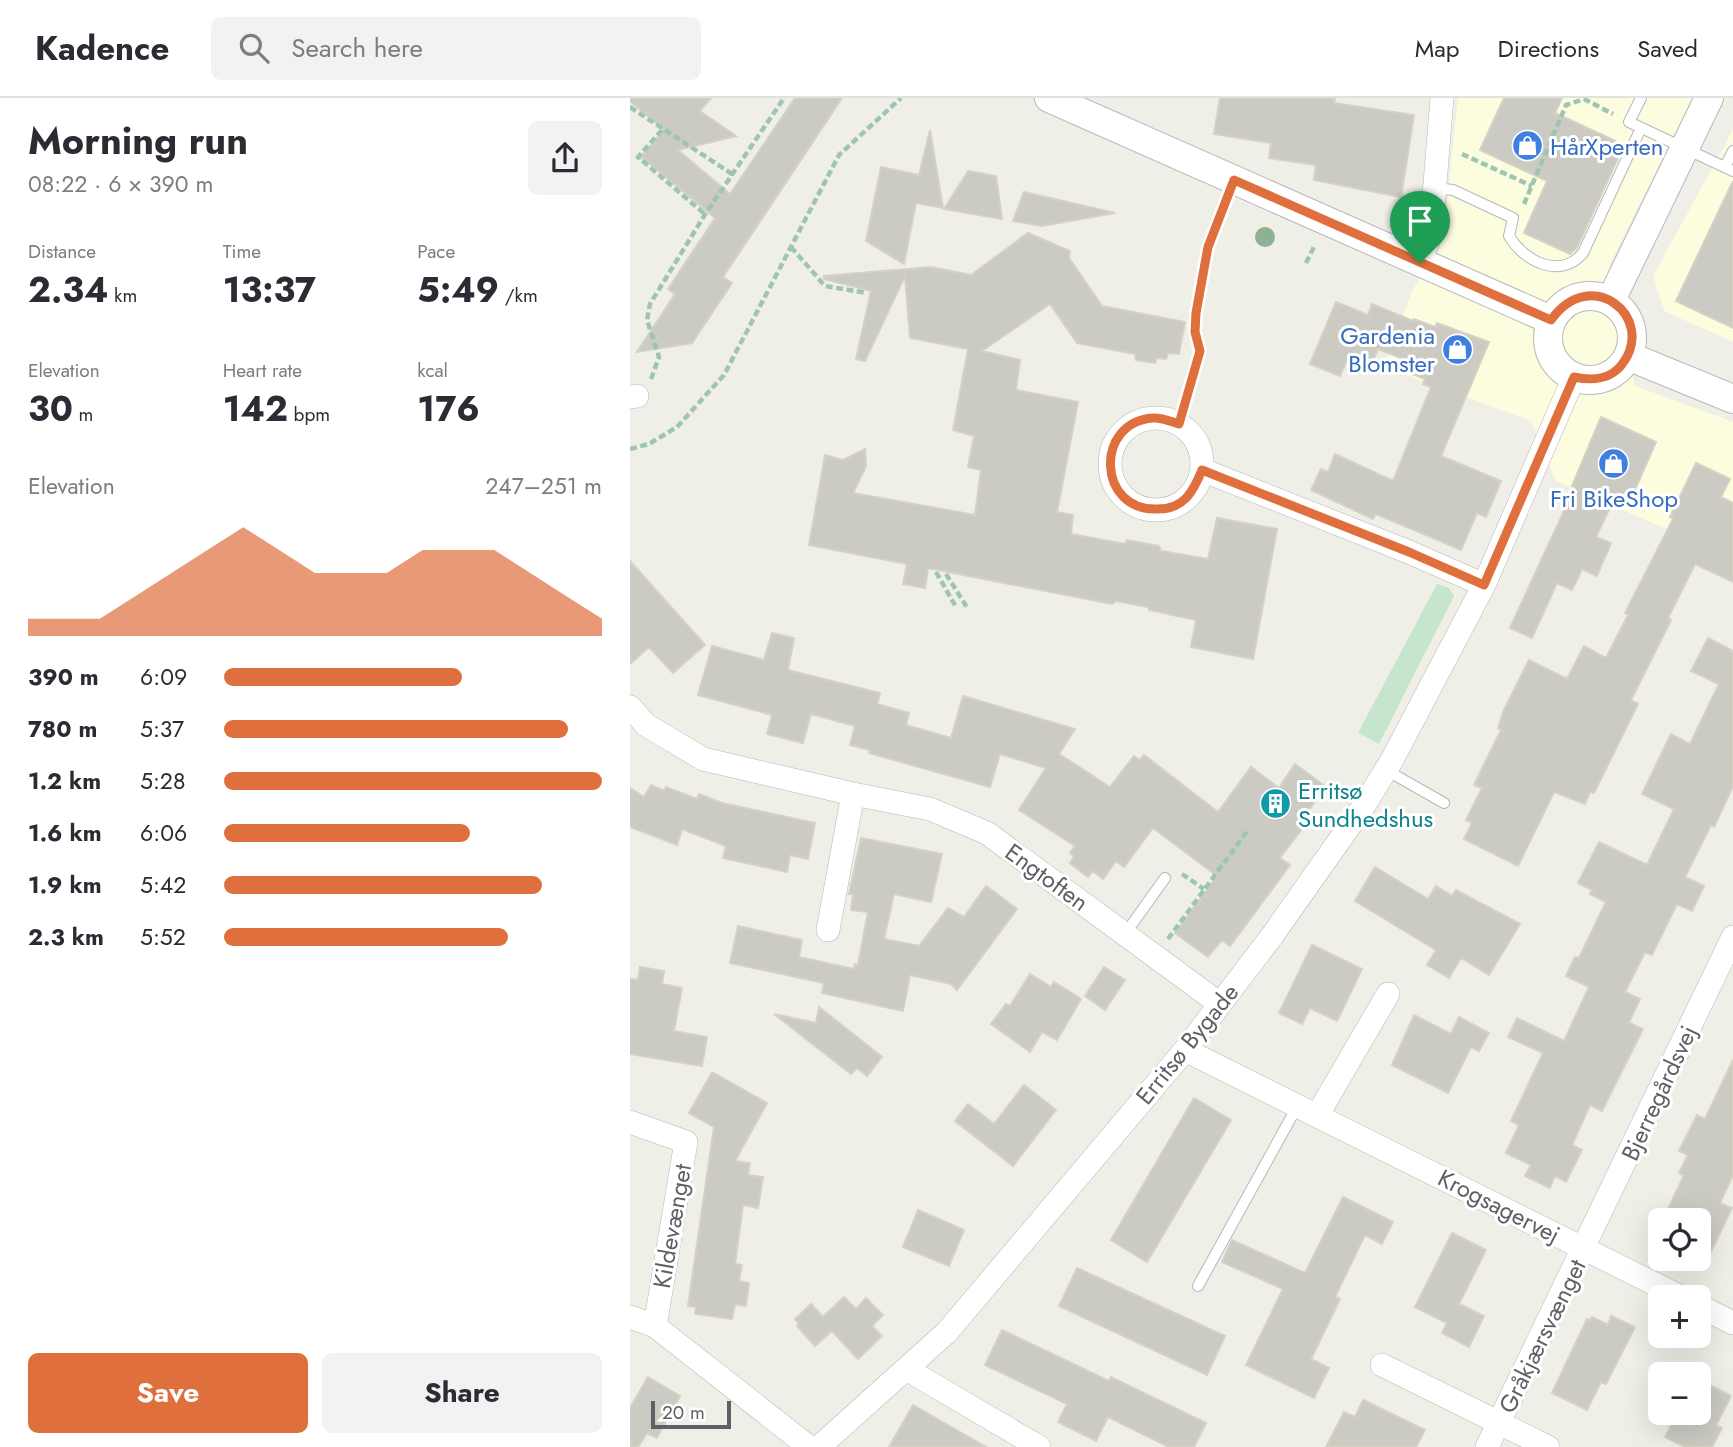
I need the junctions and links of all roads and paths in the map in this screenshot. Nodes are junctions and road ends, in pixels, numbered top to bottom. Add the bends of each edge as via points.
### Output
1 (784, 98) edge
2 (1049, 98) edge
3 (1442, 98) edge
4 (1641, 98) edge
5 (1709, 98) edge
6 (899, 99) edge
7 (630, 107) edge
8 (1629, 122) junction
9 (1641, 128) junction
10 (662, 130) junction
11 (1685, 148) junction
12 (1437, 150) junction
13 (1733, 151) edge
14 (1729, 169) edge
15 (732, 174) junction
16 (1234, 180) junction
17 (1532, 186) junction
18 (1434, 188) junction
19 (706, 215) junction
20 (1513, 218) junction
21 (791, 247) junction
22 (1420, 263) junction
23 (867, 293) dead end
24 (1611, 300) junction
25 (1551, 320) junction
26 (1628, 356) junction
27 (1574, 377) junction
28 (633, 396) edge
29 (1733, 399) edge
30 (1179, 424) junction
31 (630, 449) edge
32 (1202, 470) junction
33 (936, 572) dead end
34 (946, 574) dead end
35 (1484, 585) junction
36 (956, 607) dead end
37 (968, 609) dead end
38 (630, 707) edge
39 (1386, 770) junction
40 (853, 794) junction
41 (1444, 803) dead end
42 (1248, 830) dead end
43 (1165, 878) dead end
44 (828, 930) dead end
45 (1125, 934) junction
46 (1733, 937) edge
47 (1155, 957) junction
48 (1388, 994) dead end
49 (1220, 1004) junction
50 (1185, 1050) junction
51 (1308, 1109) junction
52 (630, 1122) edge
53 (1584, 1249) junction
54 (1657, 1285) edge
55 (1198, 1286) dead end
56 (1711, 1312) edge
57 (630, 1317) edge
58 (1733, 1323) edge
59 (655, 1326) junction
60 (1382, 1365) dead end
61 (908, 1370) junction
62 (1499, 1423) junction
63 (809, 1447) edge
64 (818, 1447) edge
65 (1039, 1447) edge
66 (1487, 1447) edge
67 (1548, 1447) edge

1 - 15 path
2 - 16 street
3 - 12 street
4 - 8 lane
5 - 11 street
6 - 21 path via 839,155
7 - 10 path
8 - 9 lane
8 - 17 path via 1584,99 1566,105
9 - 11 lane
9 - 20 lane via 1583,253 1574,263 1560,268 1535,262 1509,236
10 - 15 path
10 - 19 path via 638,157
11 - 14 lane
11 - 24 street
12 - 17 path via 1457,151
12 - 18 street
13 - 14 lane
15 - 19 path
16 - 22 street
16 - 30 path via 1208,247 1196,313 1200,351
17 - 20 path via 1517,220
18 - 20 lane via 1453,190
18 - 22 street via 1431,232
19 - 28 path via 650,304 647,320 659,357 649,383
21 - 23 path via 825,286
21 - 31 path via 724,375 677,427 649,444
22 - 25 street
24 - 25 street via 1594,295 1576,297
24 - 26 street via 1630,324
25 - 27 street via 1549,347 1554,360
26 - 27 street via 1606,377
26 - 29 street
27 - 35 street, Erritsø Bygade
30 - 32 street via 1199,446
30 - 32 street via 1154,417 1129,426 1112,446 1109,472 1121,496 1143,510 1170,509 1192,495
32 - 35 street
33 - 36 path
34 - 37 path
35 - 39 street, Erritsø Bygade
38 - 40 street, Engtoften via 646,725 704,759
39 - 41 lane
39 - 49 street, Erritsø Bygade
40 - 44 street
40 - 45 street, Engtoften via 930,809 987,833
42 - 47 path
43 - 45 lane
45 - 47 street, Engtoften
46 - 53 street, Bjerregårdsvej
47 - 49 street, Engtoften
48 - 51 street
49 - 50 street, Erritsø Bygade
50 - 51 street, Krogsagervej
50 - 61 street, Erritsø Bygade via 947,1332
51 - 53 street, Krogsagervej
51 - 55 lane
52 - 59 street, Kildevænget via 686,1142
53 - 54 street, Krogsagervej
53 - 62 street, Gråkjærsvænget
56 - 58 street
57 - 59 street
59 - 63 street
60 - 62 street, Gråkjærsvænget
61 - 64 street, Erritsø Bygade
61 - 65 street
62 - 66 street, Gråkjærsvænget
62 - 67 street, Gråkjærsvænget

